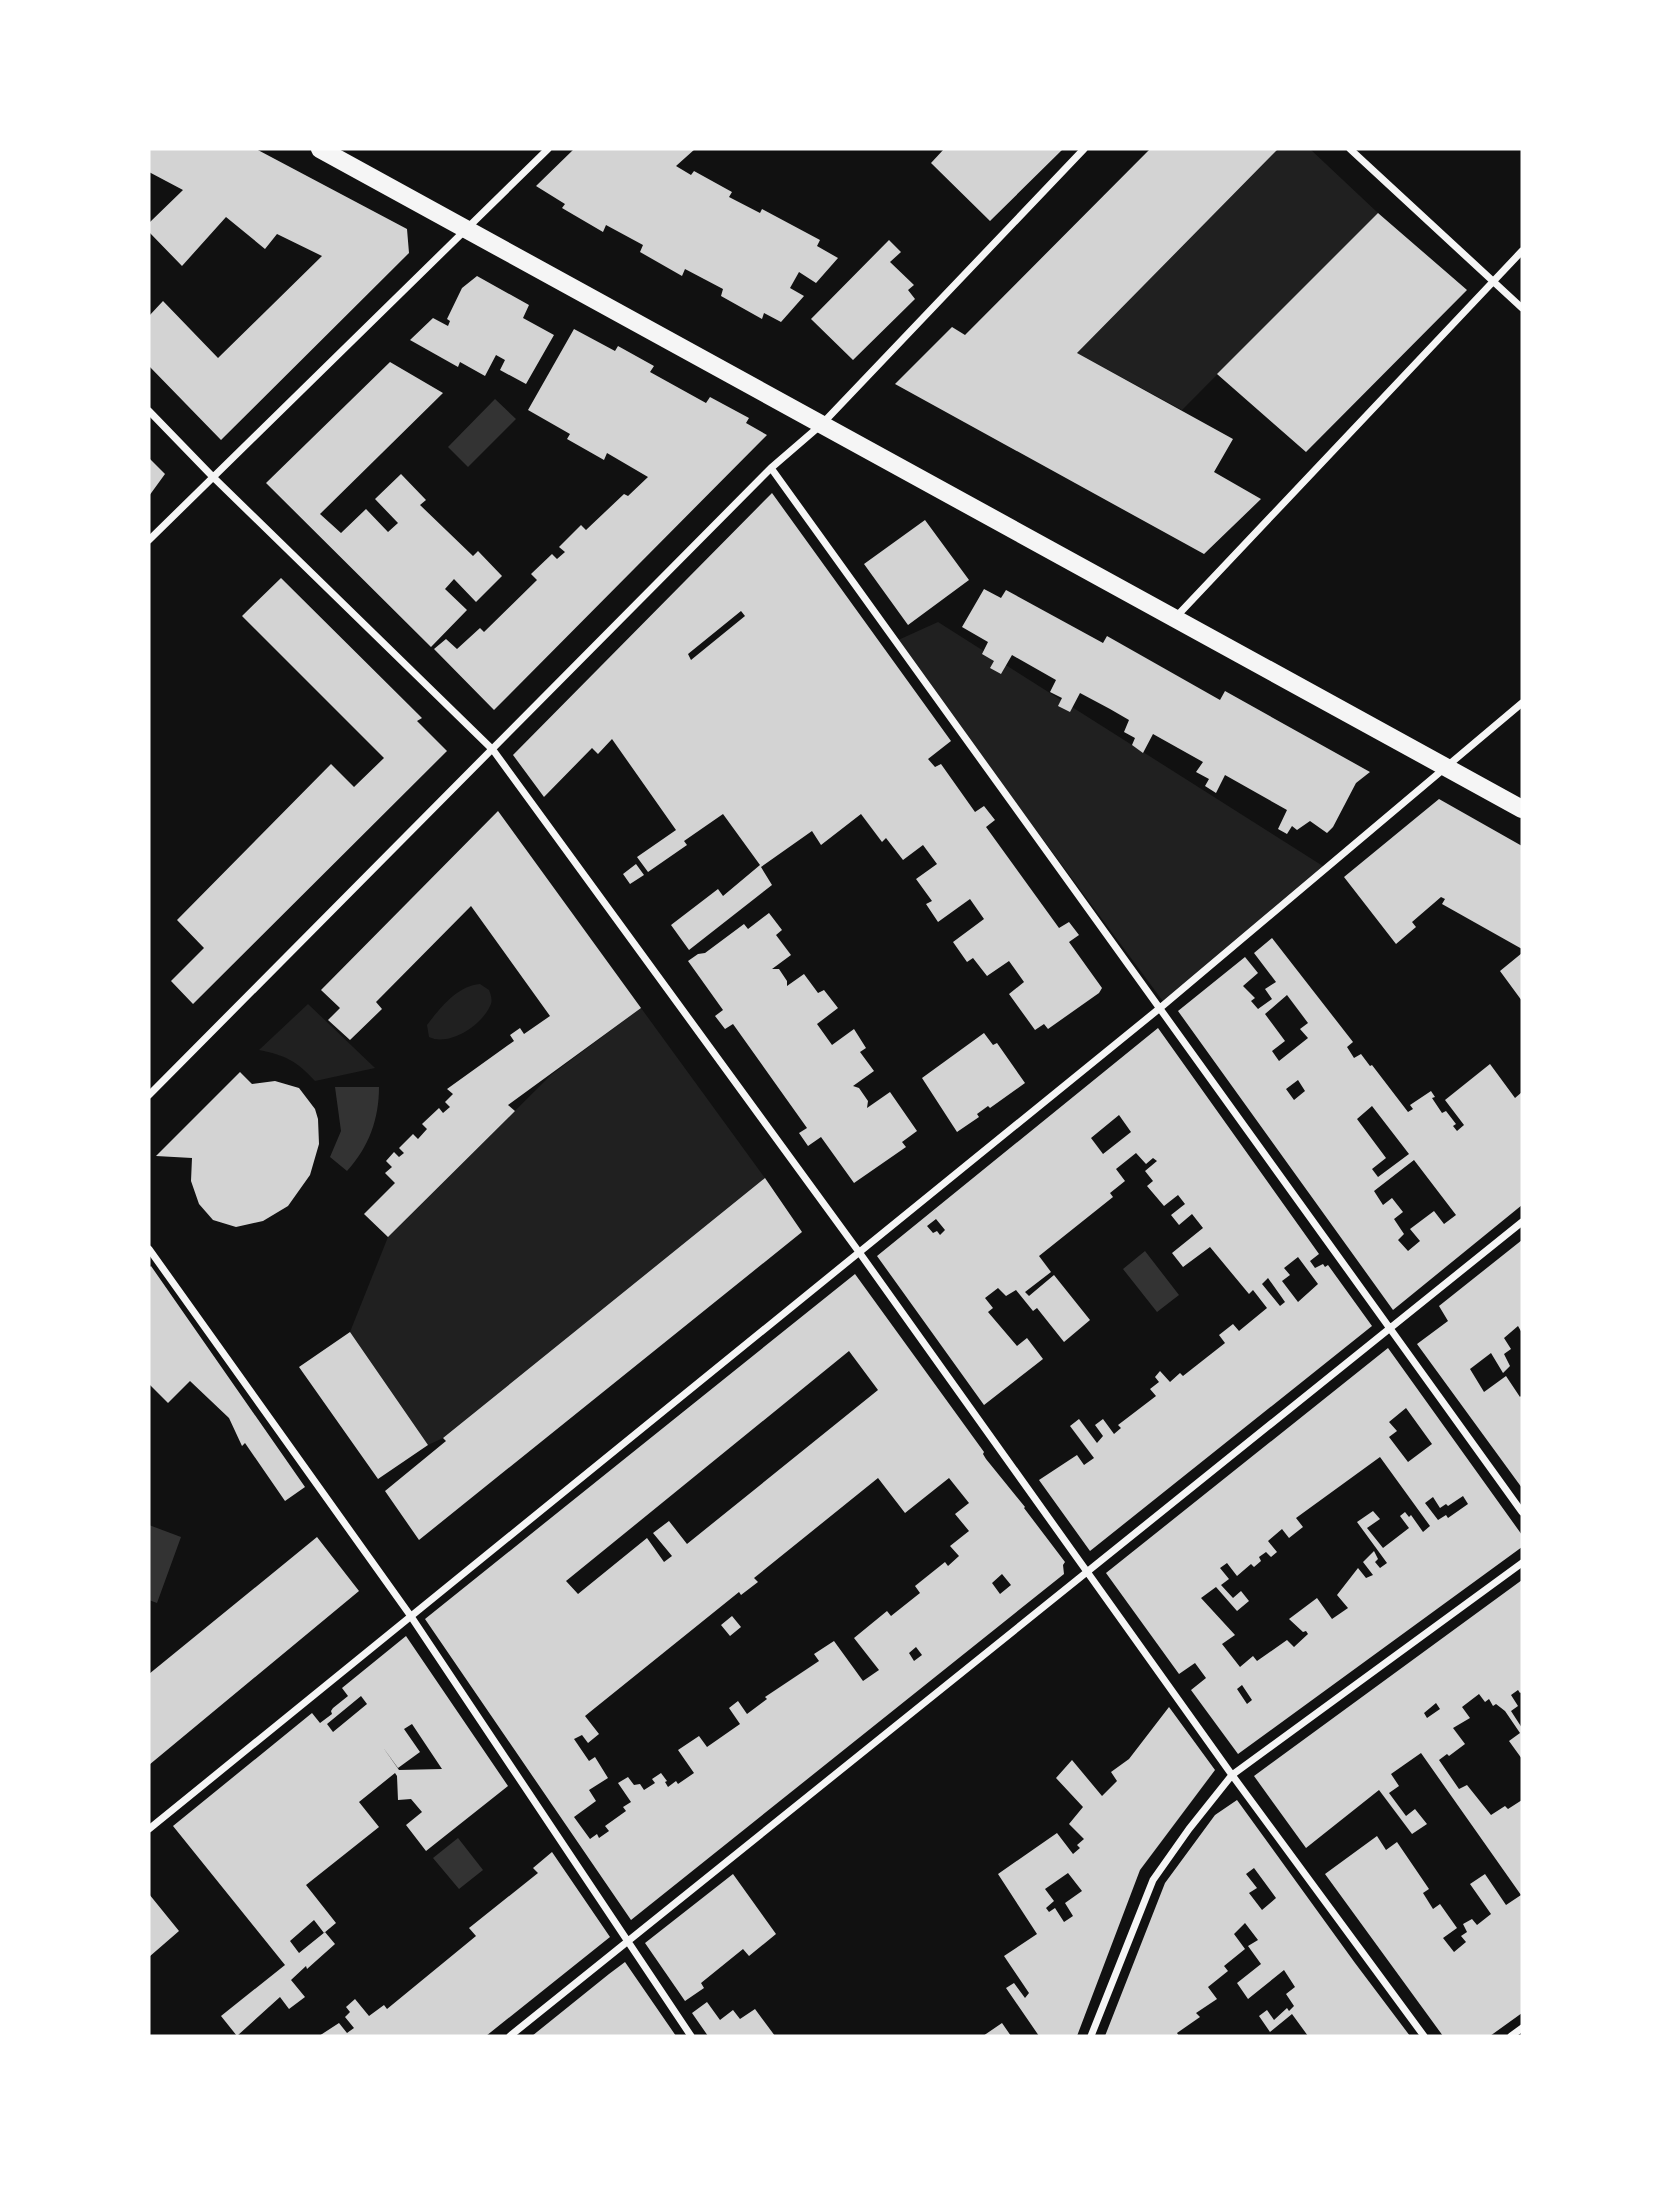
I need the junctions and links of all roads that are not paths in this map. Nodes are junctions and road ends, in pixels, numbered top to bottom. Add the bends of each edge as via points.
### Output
1 (320, 149) edge
2 (548, 149) edge
3 (1084, 149) edge
4 (1350, 149) edge
5 (466, 230) junction
6 (1522, 251) edge
7 (1492, 282) junction
8 (1522, 308) edge
9 (149, 411) edge
10 (822, 424) junction
11 (771, 468) junction
12 (212, 476) junction
13 (149, 540) edge
14 (1174, 618) junction
15 (1522, 703) edge
16 (493, 750) junction
17 (1445, 767) junction
18 (1522, 809) edge
19 (1160, 1008) junction
20 (149, 1095) edge
21 (1522, 1222) edge
22 (149, 1249) edge
23 (859, 1252) junction
24 (1390, 1326) junction
25 (1522, 1512) edge
26 (1522, 1563) edge
27 (1088, 1572) junction
28 (410, 1615) junction
29 (1233, 1775) junction
30 (149, 1829) edge
31 (628, 1941) junction
32 (1522, 2028) edge
33 (510, 2036) edge
34 (691, 2036) edge
35 (1091, 2036) edge
36 (1424, 2036) edge
37 (1511, 2036) edge

1 - 5 main road
2 - 5 street
3 - 10 street
4 - 7 street
5 - 10 main road
5 - 12 street
6 - 7 street
7 - 8 street
7 - 14 street
9 - 12 street
10 - 11 street
10 - 14 main road
11 - 16 street
11 - 19 street
12 - 13 street
12 - 16 street
14 - 17 main road
15 - 17 street
16 - 20 street
16 - 23 street
17 - 18 main road
17 - 19 street
19 - 23 street
19 - 24 street
21 - 24 street
22 - 28 street
23 - 27 street
23 - 28 street
24 - 25 street
24 - 27 street
26 - 29 street
27 - 29 street
27 - 31 street
28 - 30 street
28 - 31 street
29 - 35 street via 1153,1880
29 - 36 street
31 - 33 street
31 - 34 street
32 - 37 street

